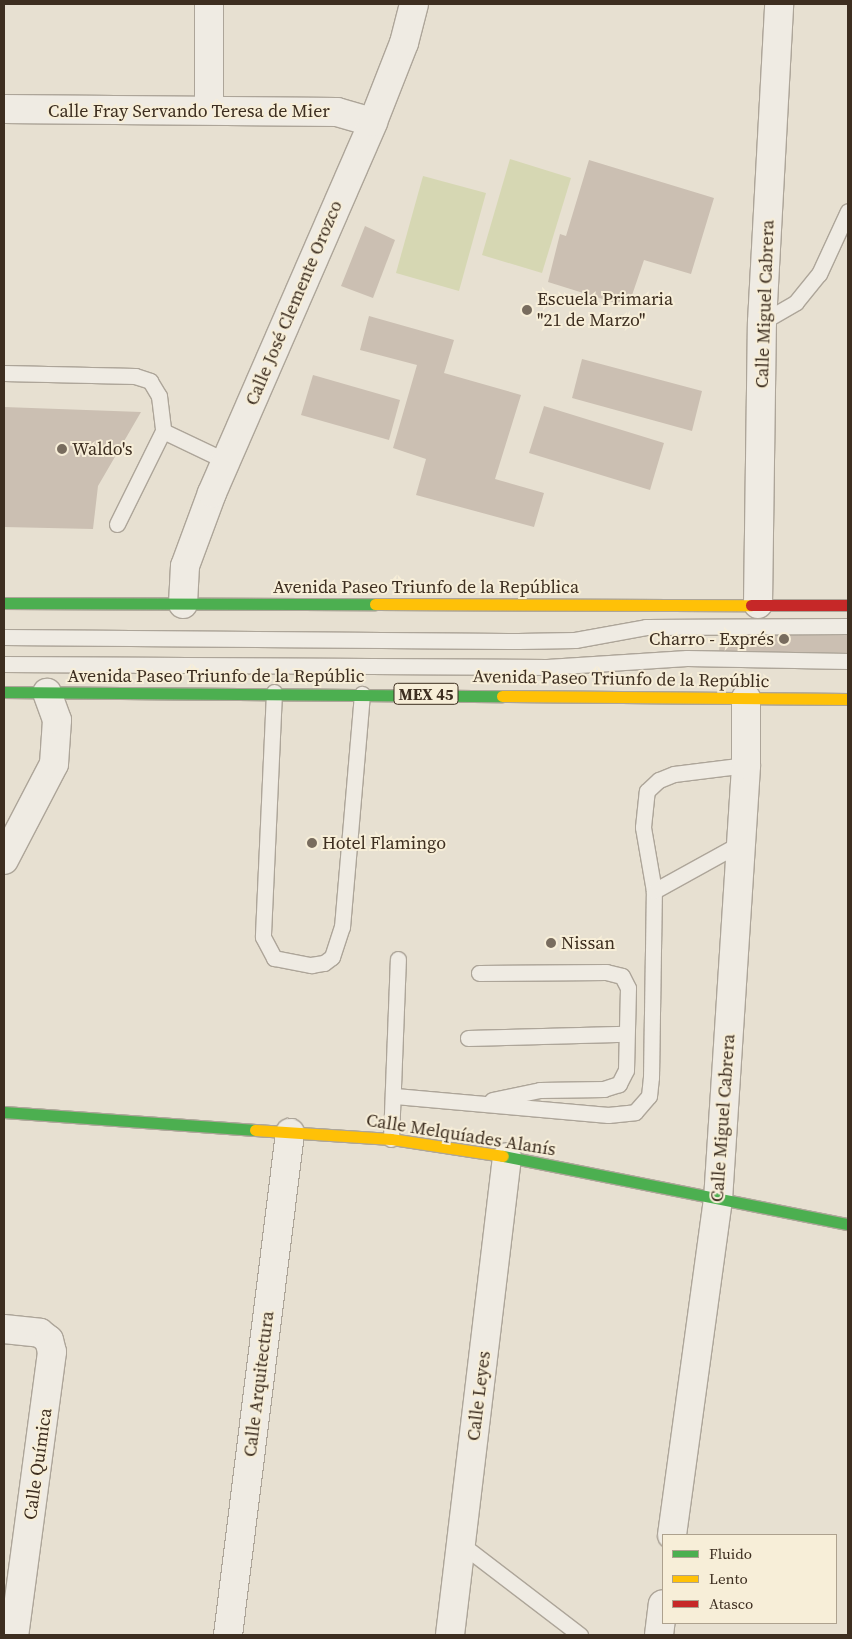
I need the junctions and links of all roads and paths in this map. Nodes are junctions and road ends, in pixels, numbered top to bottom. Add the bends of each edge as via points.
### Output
1 (209, 4) edge
2 (414, 4) edge
3 (779, 4) edge
4 (4, 109) edge
5 (209, 110) junction
6 (373, 122) junction
7 (848, 211) edge
8 (762, 322) junction
9 (4, 373) edge
10 (163, 431) junction
11 (226, 461) junction
12 (116, 524) dead end
13 (4, 603) edge
14 (183, 604) junction
15 (758, 604) junction
16 (848, 605) edge
17 (848, 626) edge
18 (4, 637) edge
19 (848, 661) edge
20 (4, 664) edge
21 (4, 692) edge
22 (274, 692) junction
23 (47, 693) junction
24 (362, 694) junction
25 (746, 698) junction
26 (848, 699) edge
27 (746, 765) junction
28 (741, 843) junction
29 (4, 860) edge
30 (654, 891) junction
31 (398, 959) dead end
32 (479, 973) dead end
33 (626, 1034) junction
34 (468, 1038) dead end
35 (395, 1096) junction
36 (476, 1103) junction
37 (4, 1112) edge
38 (290, 1133) junction
39 (391, 1139) junction
40 (506, 1157) junction
41 (718, 1200) junction
42 (848, 1224) edge
43 (4, 1329) edge
44 (672, 1534) edge
45 (461, 1544) junction
46 (662, 1612) edge
47 (14, 1635) edge
48 (228, 1635) edge
49 (450, 1635) edge
50 (580, 1635) edge
51 (659, 1635) edge

1 - 5 street
2 - 6 street, Calle José Clemente Orozco via 404,43
3 - 8 street, Calle Miguel Cabrera
4 - 5 street, Calle Fray Servando Teresa de Mier
5 - 6 street, Calle Fray Servando Teresa de Mier via 337,112
6 - 11 street, Calle José Clemente Orozco
7 - 8 lane via 819,274 796,302
8 - 15 street, Calle Miguel Cabrera
9 - 10 lane via 135,376 150,381 159,396
10 - 11 lane
10 - 12 lane
11 - 14 street, Calle José Clemente Orozco via 185,566
13 - 14 main road, Avenida Paseo Triunfo de la República
14 - 15 main road, Avenida Paseo Triunfo de la República
15 - 16 main road, Avenida Paseo Triunfo de la República
17 - 18 lane via 646,627 575,640 518,641
19 - 20 lane via 687,658 547,667
21 - 23 main road, Avenida Paseo Triunfo de la Repúblic / MEX 45
22 - 23 main road, Avenida Paseo Triunfo de la Repúblic / MEX 45
22 - 24 main road, Avenida Paseo Triunfo de la Repúblic / MEX 45
22 - 24 lane via 263,936 274,958 311,965 324,963 332,957 342,927
23 - 29 street via 57,720 54,764
24 - 25 main road, Avenida Paseo Triunfo de la Repúblic / MEX 45
25 - 26 main road, Avenida Paseo Triunfo de la Repúblic / MEX 45
25 - 27 street, Calle Miguel Cabrera
27 - 28 street, Calle Miguel Cabrera
27 - 30 lane via 674,774 647,791 643,827
28 - 30 lane
28 - 41 street, Calle Miguel Cabrera
30 - 36 lane via 651,1077 650,1096 645,1104 635,1112 608,1115
31 - 35 lane
32 - 33 lane via 614,973 626,981 628,988
33 - 34 lane
33 - 36 lane via 626,1070 619,1084 612,1088 540,1090
35 - 36 lane
35 - 39 lane
37 - 38 main road, Calle Melquíades Alanís
38 - 39 main road, Calle Melquíades Alanís
38 - 48 street, Calle Arquitectura
39 - 40 main road, Calle Melquíades Alanís
40 - 41 main road, Calle Melquíades Alanís
40 - 45 street, Calle Leyes
41 - 42 main road, Calle Melquíades Alanís
41 - 44 street, Calle Miguel Cabrera
43 - 47 street, Calle Química via 40,1333 49,1340 52,1352
45 - 49 street, Calle Leyes
45 - 50 lane
46 - 51 street

